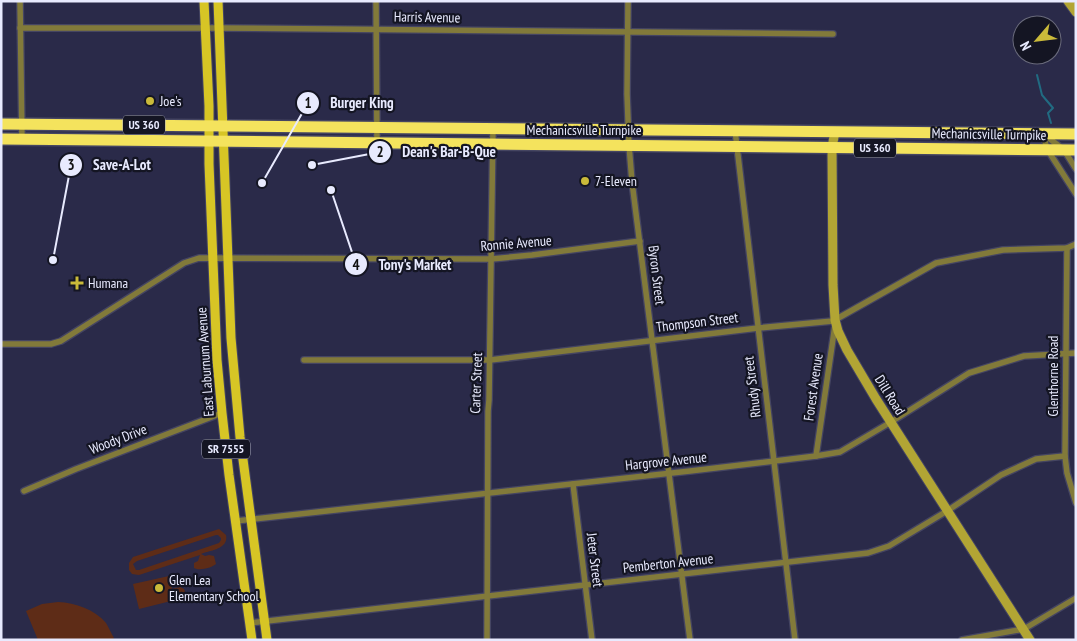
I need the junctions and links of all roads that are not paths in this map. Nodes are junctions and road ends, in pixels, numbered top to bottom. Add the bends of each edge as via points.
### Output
1 (20, 1) edge
2 (204, 1) edge
3 (218, 1) edge
4 (376, 1) edge
5 (628, 1) edge
6 (1068, 1) edge
7 (1076, 12) edge
8 (20, 28) junction
9 (205, 28) junction
10 (219, 28) junction
11 (376, 29) junction
12 (628, 32) junction
13 (833, 34) dead end
14 (1, 124) edge
15 (22, 125) junction
16 (209, 126) junction
17 (222, 126) junction
18 (376, 127) junction
19 (493, 128) junction
20 (628, 130) junction
21 (735, 130) junction
22 (835, 132) junction
23 (1043, 134) junction
24 (1076, 134) edge
25 (1, 140) edge
26 (22, 140) junction
27 (209, 142) junction
28 (223, 142) junction
29 (377, 143) junction
30 (492, 144) junction
31 (629, 145) junction
32 (736, 146) junction
33 (832, 147) junction
34 (1047, 149) junction
35 (1064, 150) junction
36 (1076, 150) edge
37 (1076, 169) edge
38 (1076, 194) edge
39 (640, 241) junction
40 (1076, 244) edge
41 (1067, 248) junction
42 (213, 258) junction
43 (228, 258) junction
44 (491, 258) junction
45 (835, 320) junction
46 (758, 328) junction
47 (652, 340) junction
48 (1, 344) edge
49 (1065, 353) junction
50 (1076, 353) edge
51 (304, 360) dead end
52 (490, 360) junction
53 (222, 412) junction
54 (891, 422) junction
55 (816, 456) junction
56 (1065, 456) junction
57 (774, 461) junction
58 (668, 473) junction
59 (573, 484) junction
60 (24, 491) dead end
61 (488, 493) junction
62 (1076, 503) edge
63 (947, 511) junction
64 (250, 520) junction
65 (236, 521) junction
66 (786, 562) junction
67 (681, 574) junction
68 (585, 584) junction
69 (488, 596) junction
70 (1076, 598) edge
71 (264, 621) junction
72 (250, 623) junction
73 (1024, 629) junction
74 (252, 640) edge
75 (267, 640) edge
76 (487, 640) edge
77 (592, 640) edge
78 (690, 640) edge
79 (795, 640) edge
80 (962, 640) edge
81 (1030, 640) edge

1 - 8 street
2 - 9 main road
3 - 10 main road
4 - 11 street
5 - 12 street, Byron Street
6 - 7 street
8 - 9 street, Harris Avenue
8 - 15 street
9 - 10 street, Harris Avenue
9 - 16 main road
10 - 11 street, Harris Avenue
10 - 17 main road
11 - 12 street, Harris Avenue
11 - 18 street
12 - 13 street, Harris Avenue
12 - 20 street, Byron Street
14 - 15 highway, Mechanicsville Turnpike / US 360
15 - 16 highway, Mechanicsville Turnpike / US 360
15 - 26 street
16 - 17 highway, Mechanicsville Turnpike / US 360
16 - 27 main road, East Laburnum Avenue
17 - 18 highway, Mechanicsville Turnpike / US 360
17 - 28 main road, East Laburnum Avenue
18 - 19 highway, Mechanicsville Turnpike / US 360
18 - 29 street
19 - 20 highway, Mechanicsville Turnpike / US 360
19 - 30 street, Carter Street
20 - 21 highway, Mechanicsville Turnpike / US 360
20 - 31 street, Byron Street
21 - 22 highway, Mechanicsville Turnpike / US 360
21 - 32 street, Rhudy Street
22 - 23 highway, Mechanicsville Turnpike / US 360
22 - 33 street, Dill Road
23 - 24 highway, Mechanicsville Turnpike / US 360
23 - 34 street
23 - 35 street
25 - 26 highway, Mechanicsville Turnpike / US 360
26 - 27 highway, Mechanicsville Turnpike / US 360
27 - 28 highway, Mechanicsville Turnpike / US 360
27 - 42 main road, East Laburnum Avenue / SR 7555
28 - 29 highway, Mechanicsville Turnpike / US 360
28 - 43 main road, East Laburnum Avenue / SR 7555
29 - 30 highway, Mechanicsville Turnpike / US 360
30 - 31 highway, Mechanicsville Turnpike / US 360
30 - 44 street, Carter Street
31 - 32 highway, Mechanicsville Turnpike / US 360
31 - 39 street, Byron Street
32 - 33 highway, Mechanicsville Turnpike / US 360
32 - 46 street, Rhudy Street
33 - 34 highway, Mechanicsville Turnpike / US 360
33 - 45 street, Dill Road
34 - 35 highway, Mechanicsville Turnpike / US 360
34 - 38 street
35 - 36 highway, Mechanicsville Turnpike / US 360
35 - 37 street
39 - 44 street, Ronnie Avenue
39 - 47 street, Byron Street
40 - 41 street, Thompson Street
41 - 45 street, Thompson Street via 1003,250 936,263
41 - 49 street, Glenthorne Road
42 - 43 street, Ronnie Avenue
42 - 48 street, Ronnie Avenue via 184,263 61,341
42 - 53 main road, East Laburnum Avenue / SR 7555
43 - 44 street, Ronnie Avenue
43 - 64 main road, East Laburnum Avenue / SR 7555 via 232,352
44 - 52 street, Carter Street
45 - 46 street, Thompson Street
45 - 54 street, Dill Road via 854,363
45 - 55 street, Forest Avenue
46 - 47 street, Thompson Street
46 - 57 street, Rhudy Street
47 - 52 street, Thompson Street
47 - 58 street, Byron Street
49 - 50 street, Hargrove Avenue
49 - 54 street, Hargrove Avenue via 1024,356 969,373
49 - 56 street, Glenthorne Road
51 - 52 street, Thompson Street
52 - 61 street, Carter Street
53 - 60 street, Woody Drive
53 - 65 main road, East Laburnum Avenue / SR 7555
54 - 55 street, Hargrove Avenue via 840,452
54 - 63 street, Dill Road
55 - 57 street, Hargrove Avenue
56 - 62 street, Glenthorne Road
56 - 63 street, Pemberton Avenue via 1036,459 1001,475
57 - 58 street, Hargrove Avenue
57 - 66 street, Rhudy Street
58 - 59 street, Hargrove Avenue
58 - 67 street, Byron Street
59 - 61 street, Hargrove Avenue
59 - 68 street, Jeter Street
61 - 64 street, Hargrove Avenue
61 - 69 street, Carter Street
63 - 66 street, Pemberton Avenue via 889,546 868,553
63 - 73 street, Dill Road
64 - 65 street, Hargrove Avenue
64 - 71 main road, East Laburnum Avenue / SR 7555
65 - 72 main road, East Laburnum Avenue / SR 7555
66 - 67 street, Pemberton Avenue
66 - 79 street, Rhudy Street
67 - 68 street, Pemberton Avenue
67 - 78 street, Byron Street
68 - 69 street, Pemberton Avenue
68 - 77 street, Jeter Street
69 - 71 street, Pemberton Avenue
69 - 76 street, Carter Street
70 - 73 street
71 - 72 street, Pemberton Avenue
71 - 75 main road, East Laburnum Avenue / SR 7555
72 - 74 main road, East Laburnum Avenue / SR 7555
73 - 80 street
73 - 81 street, Dill Road

